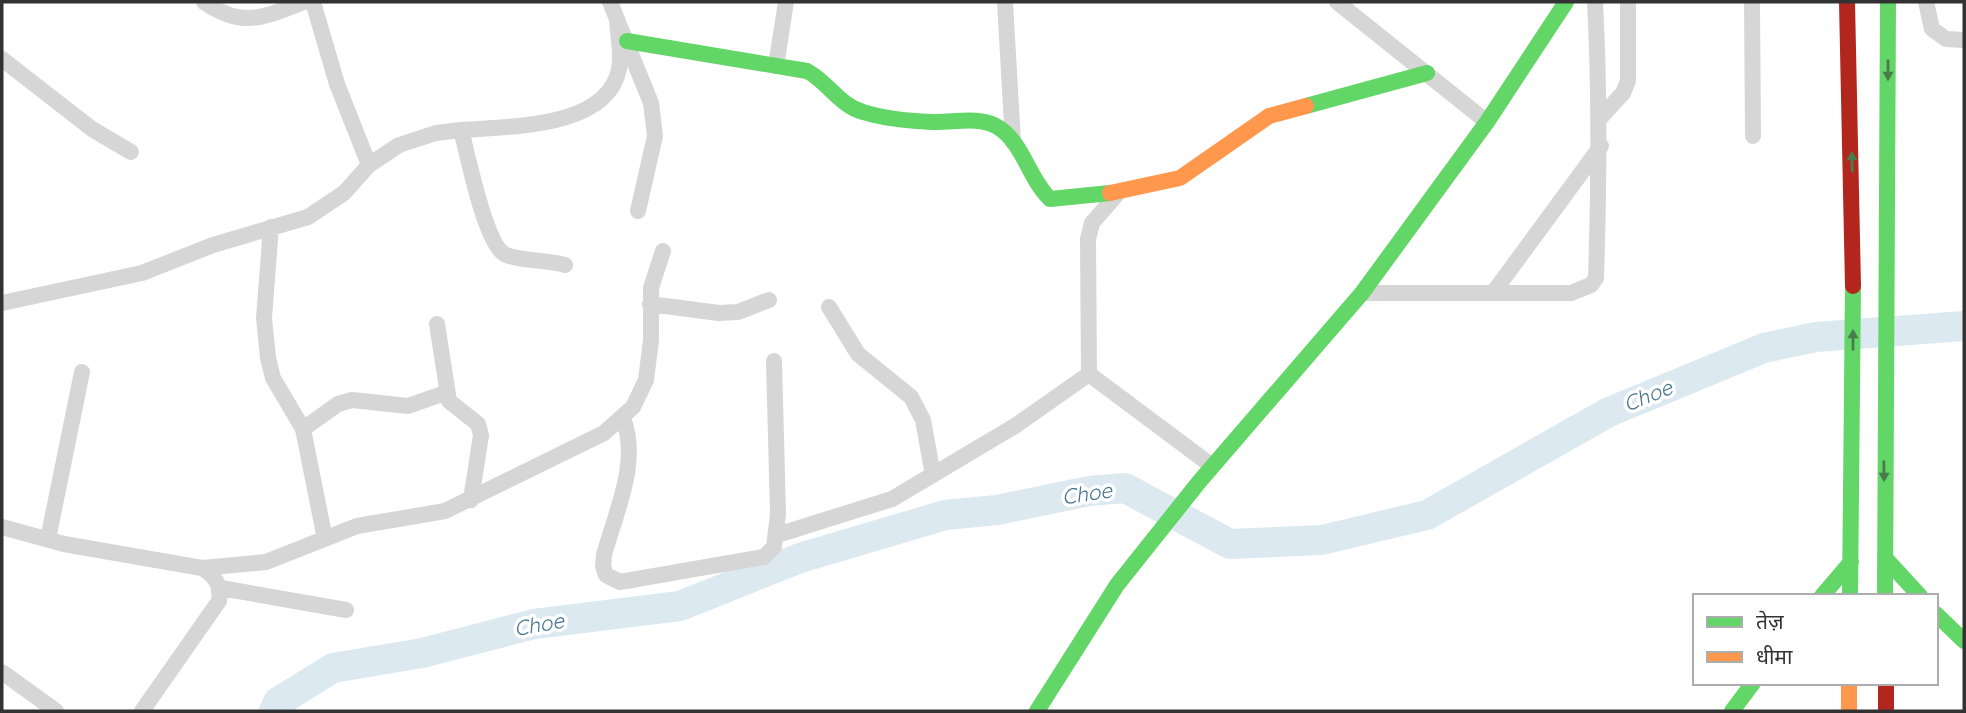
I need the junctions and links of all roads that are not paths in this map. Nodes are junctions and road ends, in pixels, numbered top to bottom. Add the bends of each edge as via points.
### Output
1 (204, 2) edge
2 (304, 2) edge
3 (313, 2) edge
4 (610, 2) edge
5 (786, 2) edge
6 (1005, 2) edge
7 (1337, 2) edge
8 (1566, 2) edge
9 (1595, 2) edge
10 (1628, 2) edge
11 (1752, 2) edge
12 (1847, 2) edge
13 (1888, 2) edge
14 (1926, 2) edge
15 (617, 20) junction
16 (1964, 40) edge
17 (627, 41) junction
18 (2, 59) edge
19 (776, 66) junction
20 (1427, 73) junction
21 (1601, 117) junction
22 (1487, 122) junction
23 (461, 130) junction
24 (1753, 136) dead end
25 (1013, 145) junction
26 (1601, 146) junction
27 (131, 152) dead end
28 (369, 165) junction
29 (1119, 192) junction
30 (638, 211) dead end
31 (271, 227) junction
32 (663, 251) dead end
33 (565, 265) dead end
34 (1362, 292) junction
35 (1493, 293) junction
36 (769, 300) dead end
37 (2, 303) edge
38 (650, 304) junction
39 (829, 307) dead end
40 (437, 324) dead end
41 (774, 361) dead end
42 (82, 372) dead end
43 (1089, 374) junction
44 (445, 393) junction
45 (623, 418) junction
46 (303, 429) junction
47 (1212, 466) junction
48 (933, 475) junction
49 (471, 500) junction
50 (2, 527) edge
51 (777, 535) junction
52 (48, 539) junction
53 (325, 539) junction
54 (1885, 558) junction
55 (1851, 562) junction
56 (202, 568) junction
57 (221, 588) junction
58 (1824, 594) edge
59 (1850, 594) edge
60 (1885, 594) edge
61 (1918, 594) edge
62 (346, 610) dead end
63 (1938, 616) edge
64 (1964, 641) edge
65 (2, 671) edge
66 (1752, 685) edge
67 (1849, 685) edge
68 (1886, 685) edge
69 (55, 711) edge
70 (142, 711) edge
71 (1037, 711) edge
72 (1732, 711) edge
73 (1849, 711) edge
74 (1886, 711) edge

1 - 2 street via 232,18 247,20
3 - 28 street via 337,83
4 - 15 street
5 - 19 street
6 - 25 street
7 - 20 street
8 - 22 street
9 - 21 street
10 - 21 street via 1628,81
11 - 24 street
55 -> 12 street via 1854,230
13 -> 54 street
14 - 16 street via 1932,29 1946,39
15 - 17 street
15 - 23 street via 619,68 608,93 593,108 546,120
17 - 19 street
17 - 30 street via 651,103 655,136
18 - 27 street via 92,129
19 - 25 street via 816,74 834,96 855,110 928,122 988,123 1006,134
20 - 22 street
20 - 29 street via 1279,111 1180,178
21 - 26 street
22 - 34 street
23 - 28 street via 399,145
23 - 33 street via 497,249 508,256
25 - 29 street via 1050,200
26 - 35 street
26 - 35 street via 1596,278 1591,285 1571,293
28 - 31 street via 328,205 308,217
29 - 43 street via 1091,223 1088,239
31 - 37 street via 142,273
31 - 46 street via 264,318 268,358
32 - 38 street
34 - 35 street
34 - 47 street
36 - 38 street via 738,312 719,313
38 - 45 street via 646,380
39 - 48 street via 858,354 911,397 923,421
40 - 44 street
41 - 51 street
42 - 52 street
43 - 47 street
43 - 48 street
44 - 46 street via 408,406 352,400 338,404
44 - 49 street via 478,424 481,435
45 - 49 street via 604,433
45 - 51 street via 631,449 604,555 606,575 620,582 754,560 774,547
46 - 53 street
47 - 71 street via 1117,585
48 - 51 street via 892,499
49 - 53 street via 445,510 375,522
50 - 52 street
52 - 56 street
53 - 56 street via 266,562
54 - 60 street
54 - 61 street
55 - 58 street
55 - 59 street
56 - 57 street via 215,576
57 - 62 street
57 - 70 street via 212,613
63 - 64 street
65 - 69 street
66 - 72 street
67 - 73 street
68 - 74 street

